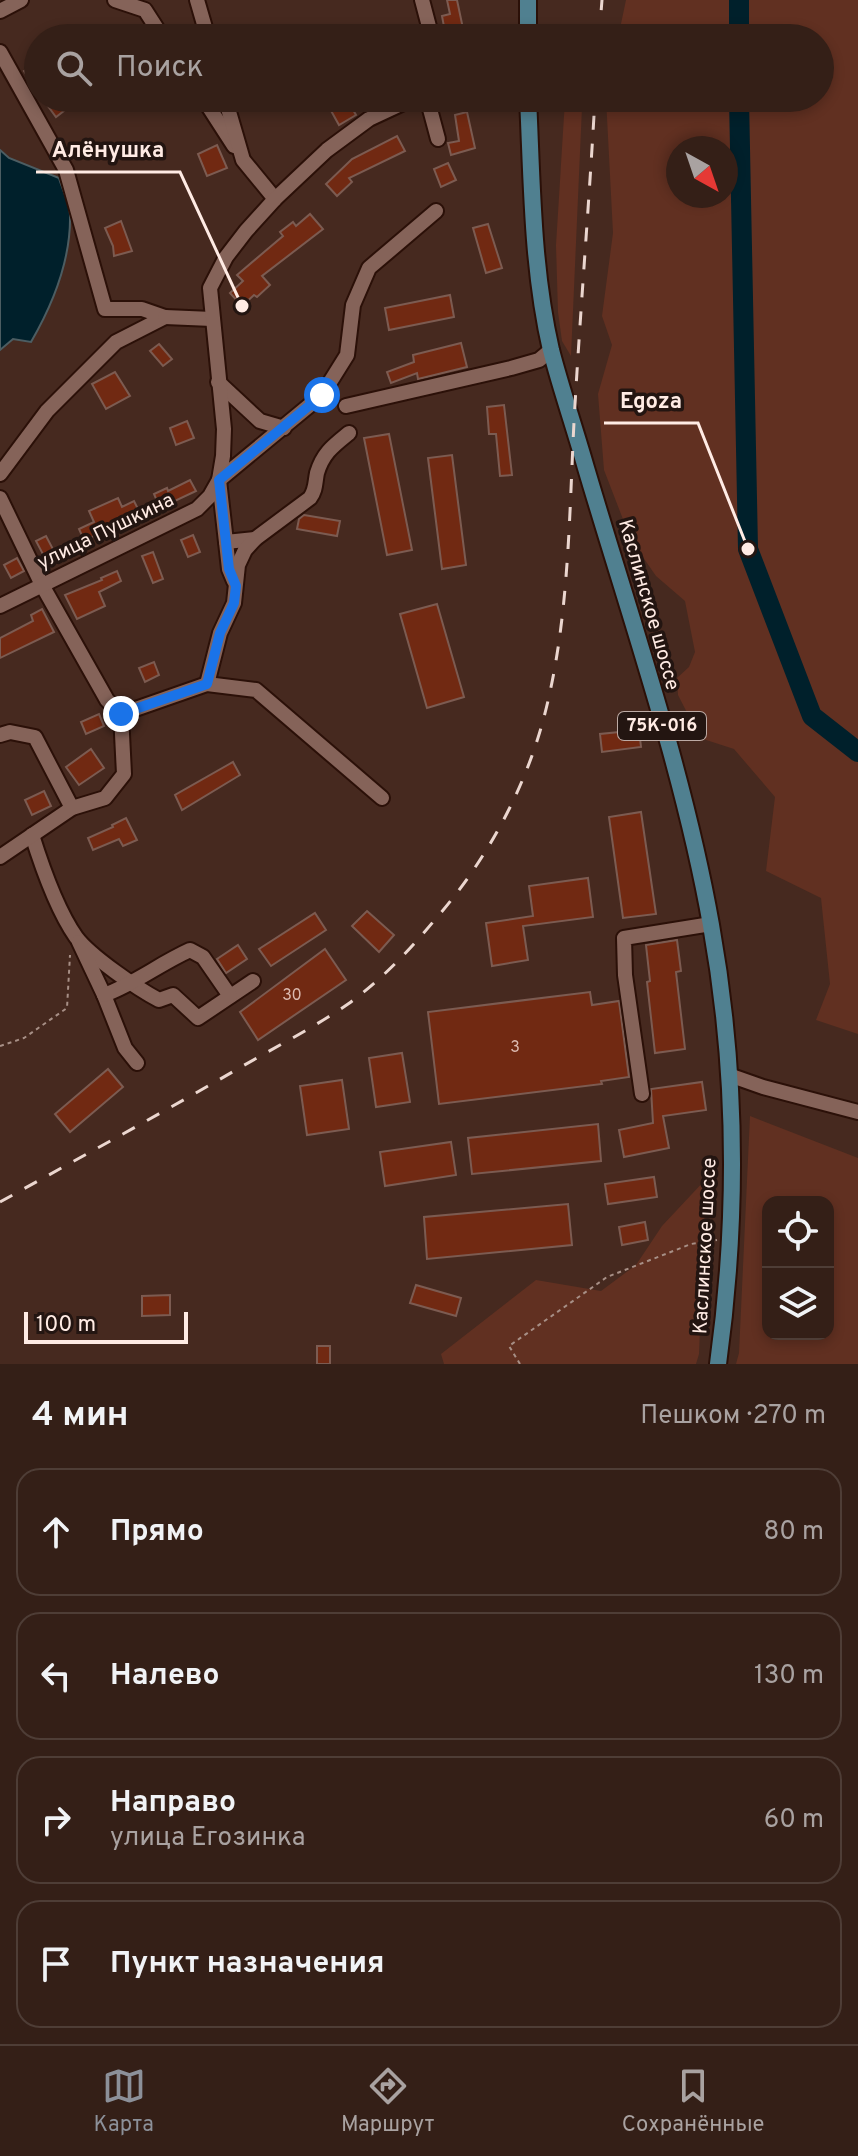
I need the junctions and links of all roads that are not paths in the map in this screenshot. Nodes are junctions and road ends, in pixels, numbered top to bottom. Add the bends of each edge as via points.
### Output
1 (21, 0) edge
2 (115, 0) edge
3 (197, 0) edge
4 (422, 0) edge
5 (528, 0) edge
6 (0, 11) edge
7 (154, 24) edge
8 (204, 24) edge
9 (428, 24) edge
10 (528, 24) edge
11 (0, 52) edge
12 (24, 95) edge
13 (34, 112) edge
14 (212, 112) edge
15 (229, 112) edge
16 (384, 112) edge
17 (431, 112) edge
18 (529, 112) edge
19 (438, 139) dead end
20 (243, 160) junction
21 (275, 199) junction
22 (436, 211) dead end
23 (165, 317) junction
24 (212, 319) junction
25 (551, 350) junction
26 (218, 382) junction
27 (346, 406) dead end
28 (284, 428) junction
29 (349, 433) dead end
30 (0, 474) edge
31 (219, 480) junction
32 (0, 498) edge
33 (255, 539) junction
34 (226, 542) junction
35 (42, 585) junction
36 (236, 586) junction
37 (0, 606) edge
38 (207, 684) junction
39 (121, 714) junction
40 (0, 735) edge
41 (382, 798) dead end
42 (72, 808) junction
43 (32, 835) junction
44 (0, 857) edge
45 (711, 924) junction
46 (77, 938) junction
47 (253, 981) dead end
48 (132, 985) junction
49 (104, 995) junction
50 (230, 996) junction
51 (137, 1063) dead end
52 (729, 1075) junction
53 (642, 1094) dead end
54 (858, 1112) edge
55 (718, 1364) edge

1 - 6 street
2 - 7 street via 145,10
3 - 8 street
4 - 9 street
5 - 10 main road
11 - 12 street
13 - 23 street via 66,170 105,309 142,309
14 - 20 street
15 - 20 street
16 - 21 street via 327,150
17 - 19 street
18 - 25 main road, Каслинское шоссе / 75К-016 via 536,249
20 - 21 street
21 - 24 street via 226,257 210,288
22 - 28 street, улица Пушкина via 369,268 353,305 347,355 322,395
23 - 24 street
23 - 30 street via 116,342 47,411
24 - 26 street
25 - 27 street via 539,360 511,368
25 - 45 main road, Каслинское шоссе / 75К-016 via 666,740
26 - 28 street via 260,421
26 - 31 street via 224,429
28 - 31 street, улица Пушкина
29 - 33 street via 325,452 310,498
31 - 34 street
31 - 35 street, улица Пушкина via 210,496 182,518
32 - 35 street
33 - 34 street
33 - 36 street via 238,565
34 - 36 street
35 - 37 street, улица Пушкина
35 - 39 street via 107,700
36 - 38 street
38 - 39 street
38 - 41 street via 256,690
39 - 42 street via 124,774 105,798
40 - 42 street via 35,737
42 - 43 street
43 - 44 street
43 - 46 street
45 - 52 main road, Каслинское шоссе / 75К-016
45 - 53 street via 624,938
46 - 48 street
46 - 49 street
47 - 50 street
48 - 49 street
48 - 50 street via 159,1000 173,995 198,1018
48 - 50 street via 190,950 203,957
49 - 51 street via 125,1048
52 - 54 street
52 - 55 main road, Каслинское шоссе / 75К-016 via 732,1202

